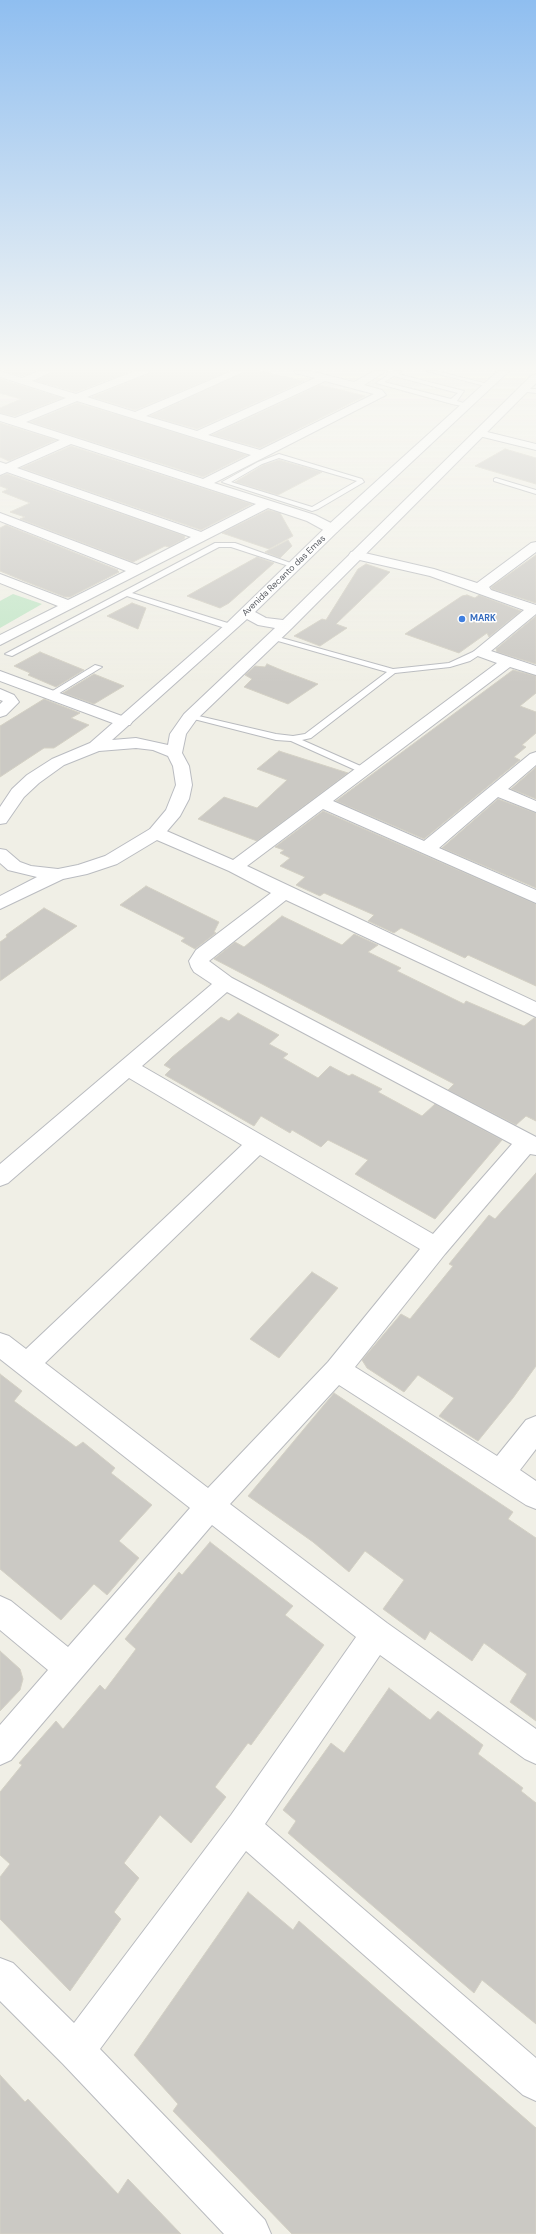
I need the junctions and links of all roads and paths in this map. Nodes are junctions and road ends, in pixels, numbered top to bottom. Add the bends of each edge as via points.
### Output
1 (23, 475) edge
2 (180, 475) edge
3 (221, 475) edge
4 (234, 475) edge
5 (344, 475) edge
6 (391, 475) edge
7 (437, 475) edge
8 (496, 480) dead end
9 (204, 483) junction
10 (536, 492) edge
11 (367, 497) junction
12 (266, 504) junction
13 (408, 505) junction
14 (0, 517) edge
15 (311, 518) junction
16 (344, 519) junction
17 (332, 529) junction
18 (202, 537) junction
19 (536, 546) edge
20 (356, 555) junction
21 (295, 566) junction
22 (137, 570) junction
23 (0, 578) edge
24 (482, 589) junction
25 (126, 593) junction
26 (68, 605) junction
27 (535, 609) edge
28 (246, 613) junction
29 (287, 625) junction
30 (230, 627) junction
31 (274, 637) junction
32 (0, 640) edge
33 (480, 652) junction
34 (9, 654) dead end
35 (508, 662) junction
36 (98, 667) dead end
37 (393, 671) junction
38 (536, 671) edge
39 (0, 676) edge
40 (0, 694) edge
41 (50, 695) junction
42 (0, 712) edge
43 (190, 717) junction
44 (124, 722) junction
45 (293, 739) junction
46 (96, 746) junction
47 (174, 753) junction
48 (536, 757) edge
49 (362, 770) junction
50 (497, 791) junction
51 (320, 802) junction
52 (536, 807) edge
53 (1, 814) edge
54 (156, 833) junction
55 (426, 849) junction
56 (0, 854) edge
57 (236, 867) junction
58 (58, 874) junction
59 (284, 892) junction
60 (536, 897) edge
61 (0, 903) edge
62 (226, 983) junction
63 (536, 1010) edge
64 (128, 1068) junction
65 (258, 1143) junction
66 (532, 1145) edge
67 (0, 1177) edge
68 (436, 1247) junction
69 (0, 1344) edge
70 (27, 1364) junction
71 (337, 1370) junction
72 (536, 1428) edge
73 (501, 1473) junction
74 (536, 1496) edge
75 (211, 1505) junction
76 (0, 1611) edge
77 (376, 1634) junction
78 (70, 1668) junction
79 (536, 1748) edge
80 (0, 1749) edge
81 (243, 1827) junction
82 (0, 1976) edge
83 (76, 2051) junction
84 (536, 2082) edge
85 (251, 2234) edge

1 - 18 street
2 - 9 street
3 - 9 street
4 - 5 lane via 225,482 316,508 361,482
6 - 11 street, Avenida Recanto das Emas
7 - 13 street
8 - 10 lane
9 - 12 street
11 - 13 street via 391,496 402,499
11 - 16 street, Avenida Recanto das Emas
12 - 15 street
12 - 18 street
13 - 20 street
14 - 22 street
15 - 16 street
15 - 17 street
16 - 17 street, Avenida Recanto das Emas
17 - 21 street, Avenida Recanto das Emas
18 - 22 street
19 - 24 street via 483,583
20 - 24 street via 434,573
20 - 29 street
21 - 25 lane via 232,545 218,545
21 - 28 street, Avenida Recanto das Emas
22 - 26 street
23 - 26 street
24 - 27 street via 486,593
25 - 30 lane
25 - 34 lane
26 - 32 street
27 - 33 street
28 - 29 street via 263,622
28 - 30 street, Avenida Recanto das Emas
29 - 31 street
30 - 44 street, Avenida Recanto das Emas
31 - 37 lane
31 - 43 street
33 - 35 street
33 - 37 lane via 450,665
35 - 38 street
35 - 49 street
36 - 41 lane
37 - 45 lane via 308,736
39 - 41 street
40 - 42 street via 9,698 11,702
41 - 44 street
43 - 45 lane
43 - 47 street via 178,734
44 - 46 street, Avenida Recanto das Emas
45 - 49 lane
46 - 47 street via 136,744 156,746
46 - 53 street via 58,762 33,779
47 - 54 street via 181,766 184,785 174,812
48 - 50 street
49 - 51 street
50 - 52 street
50 - 55 street
51 - 55 street
51 - 57 street
54 - 57 street
54 - 58 street via 110,860 81,870
55 - 60 street
56 - 58 street via 14,866 28,871
57 - 59 street
58 - 61 street
59 - 62 street via 199,958 201,967
59 - 63 street
62 - 64 street
62 - 66 street
64 - 65 street
64 - 67 street
65 - 68 street
65 - 70 street
66 - 68 street
68 - 71 street
69 - 70 street
70 - 75 street
71 - 73 street
71 - 75 street
72 - 73 street
73 - 74 street
75 - 77 street
75 - 78 street
76 - 78 street
77 - 79 street
77 - 81 street
78 - 80 street
81 - 83 street
81 - 84 street
82 - 83 street
83 - 85 street

